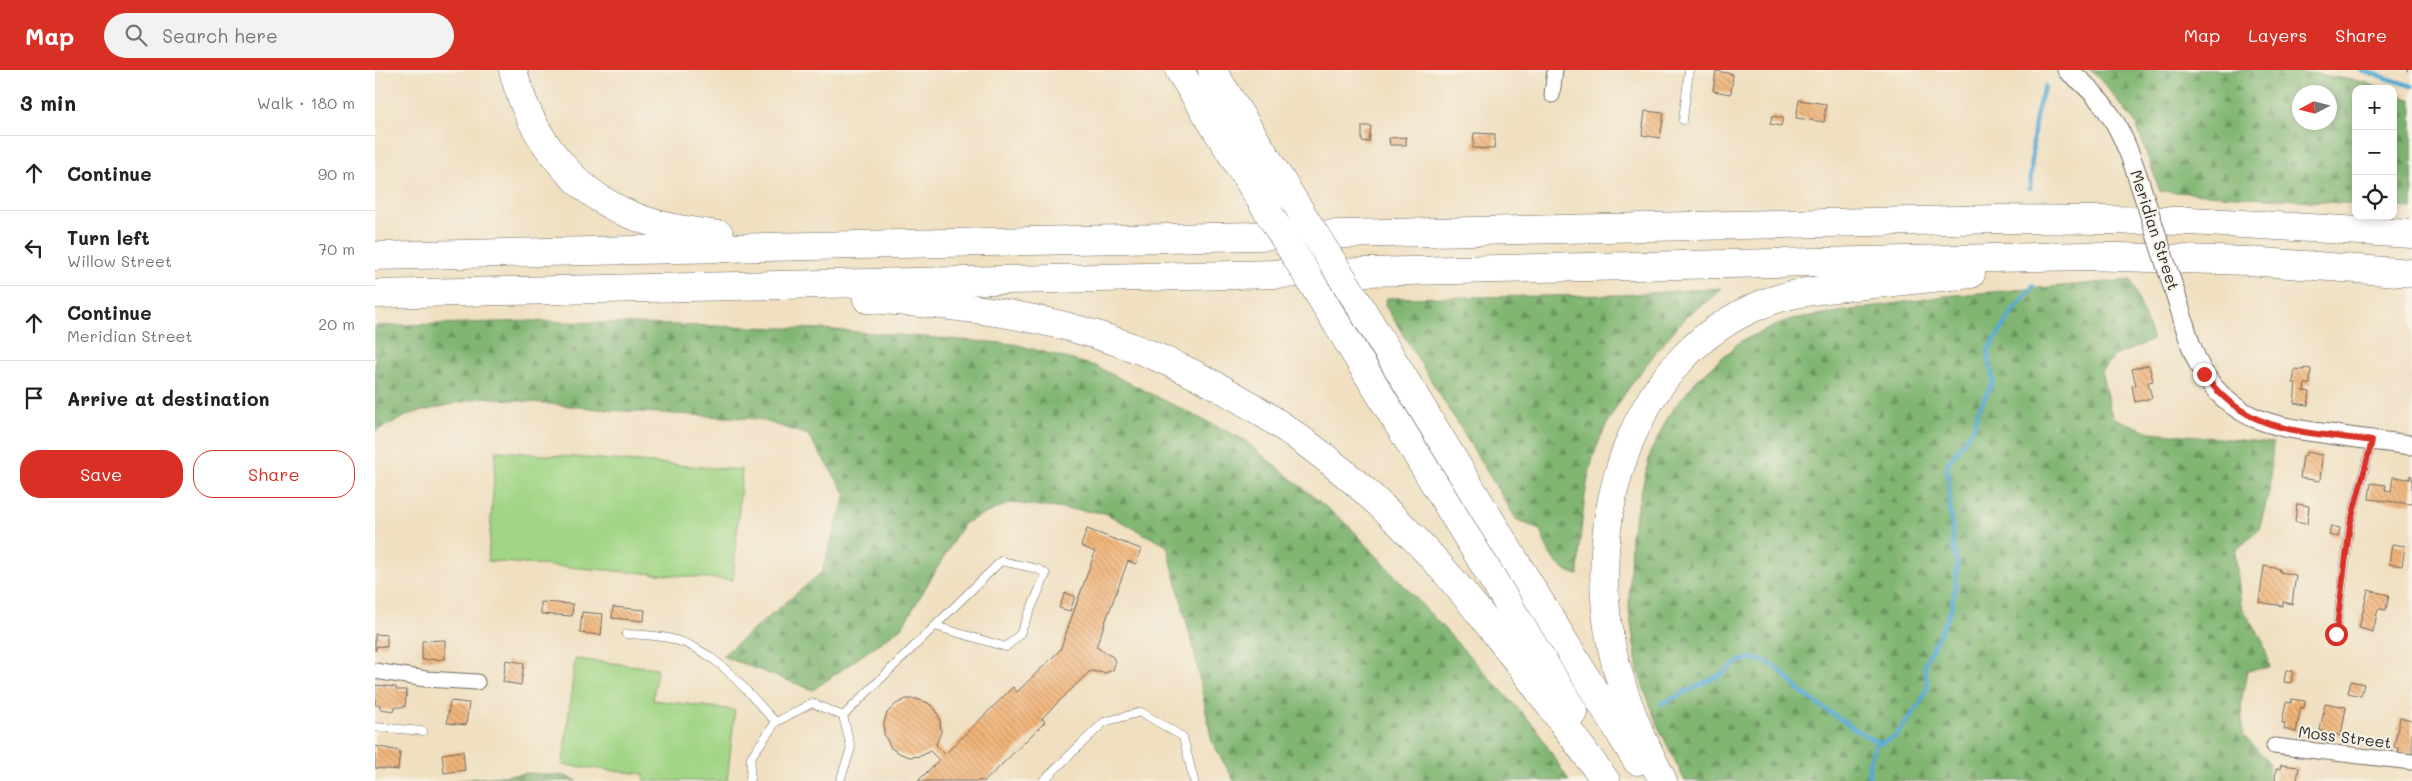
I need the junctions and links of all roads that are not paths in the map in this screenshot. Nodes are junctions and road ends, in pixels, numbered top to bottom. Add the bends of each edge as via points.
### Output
1 (513, 70) edge
2 (1179, 70) edge
3 (1212, 70) edge
4 (1555, 70) edge
5 (1689, 70) edge
6 (2067, 70) edge
7 (1551, 94) dead end
8 (1683, 120) dead end
9 (2412, 234) edge
10 (891, 244) junction
11 (375, 256) edge
12 (2139, 257) junction
13 (2412, 273) edge
14 (631, 289) junction
15 (375, 294) edge
16 (2372, 441) junction
17 (2412, 445) edge
18 (935, 626) junction
19 (626, 634) dead end
20 (2336, 634) dead end
21 (375, 671) edge
22 (477, 682) dead end
23 (843, 716) junction
24 (776, 722) junction
25 (375, 727) edge
26 (423, 731) dead end
27 (2274, 746) dead end
28 (2412, 762) edge
29 (750, 781) edge
30 (840, 781) edge
31 (1043, 781) edge
32 (1194, 781) edge
33 (1606, 781) edge
34 (1616, 781) edge
35 (1649, 781) edge
36 (1663, 781) edge

1 - 10 highway via 530,117 554,156 592,192 630,215 666,227 723,235
2 - 34 highway, bridge
3 - 35 highway, bridge
4 - 7 street
5 - 8 lane
6 - 16 street, Meridian Street, bridge via 2106,107 2121,132 2199,364 2211,383 2227,401 2245,414 2272,425
9 - 10 highway via 2190,221 2000,219
10 - 11 highway
12 - 13 highway via 2258,261
12 - 14 highway
12 - 36 highway via 1789,295 1733,318 1673,368 1642,413 1625,452 1610,511 1605,571 1608,626 1617,667 1635,722
14 - 15 highway
14 - 33 highway via 877,300 993,312 1097,335 1197,376 1244,402 1311,447 1393,518 1466,597
16 - 17 street, Meridian Street
16 - 20 lane via 2350,525
18 - 18 lane via 1001,561 1039,569 1046,574 1020,634 1006,647
18 - 23 lane
19 - 24 lane via 672,638 695,647 723,666
21 - 22 street
23 - 24 lane via 812,703
23 - 30 lane via 851,748
24 - 29 lane via 751,757
25 - 26 lane
27 - 28 street, Moss Street
31 - 32 lane via 1104,722 1141,712 1183,737

